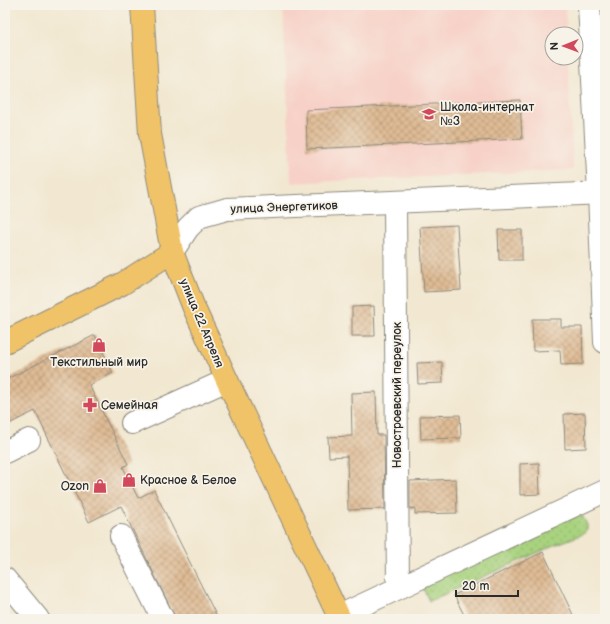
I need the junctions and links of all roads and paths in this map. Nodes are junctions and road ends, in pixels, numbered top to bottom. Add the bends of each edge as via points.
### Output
1 (142, 5) edge
2 (589, 5) edge
3 (602, 193) edge
4 (395, 203) junction
5 (172, 252) junction
6 (5, 342) edge
7 (605, 342) edge
8 (227, 380) junction
9 (132, 423) dead end
10 (29, 440) dead end
11 (5, 452) edge
12 (605, 491) edge
13 (121, 536) dead end
14 (5, 579) edge
15 (398, 587) junction
16 (340, 618) edge
17 (38, 619) edge
18 (163, 619) edge

1 - 5 main road, улица 22 Апреля via 150,134
2 - 3 street
3 - 4 street, улица Энергетиков
3 - 7 street
4 - 5 street, улица Энергетиков via 227,209 199,217
4 - 15 street, Новостроевский переулок
5 - 6 main road, улица Энергетиков via 122,284
5 - 8 main road, улица 22 Апреля
8 - 9 street
8 - 16 main road, улица 22 Апреля
10 - 11 street
12 - 15 street
13 - 18 street
14 - 17 street
15 - 16 street

